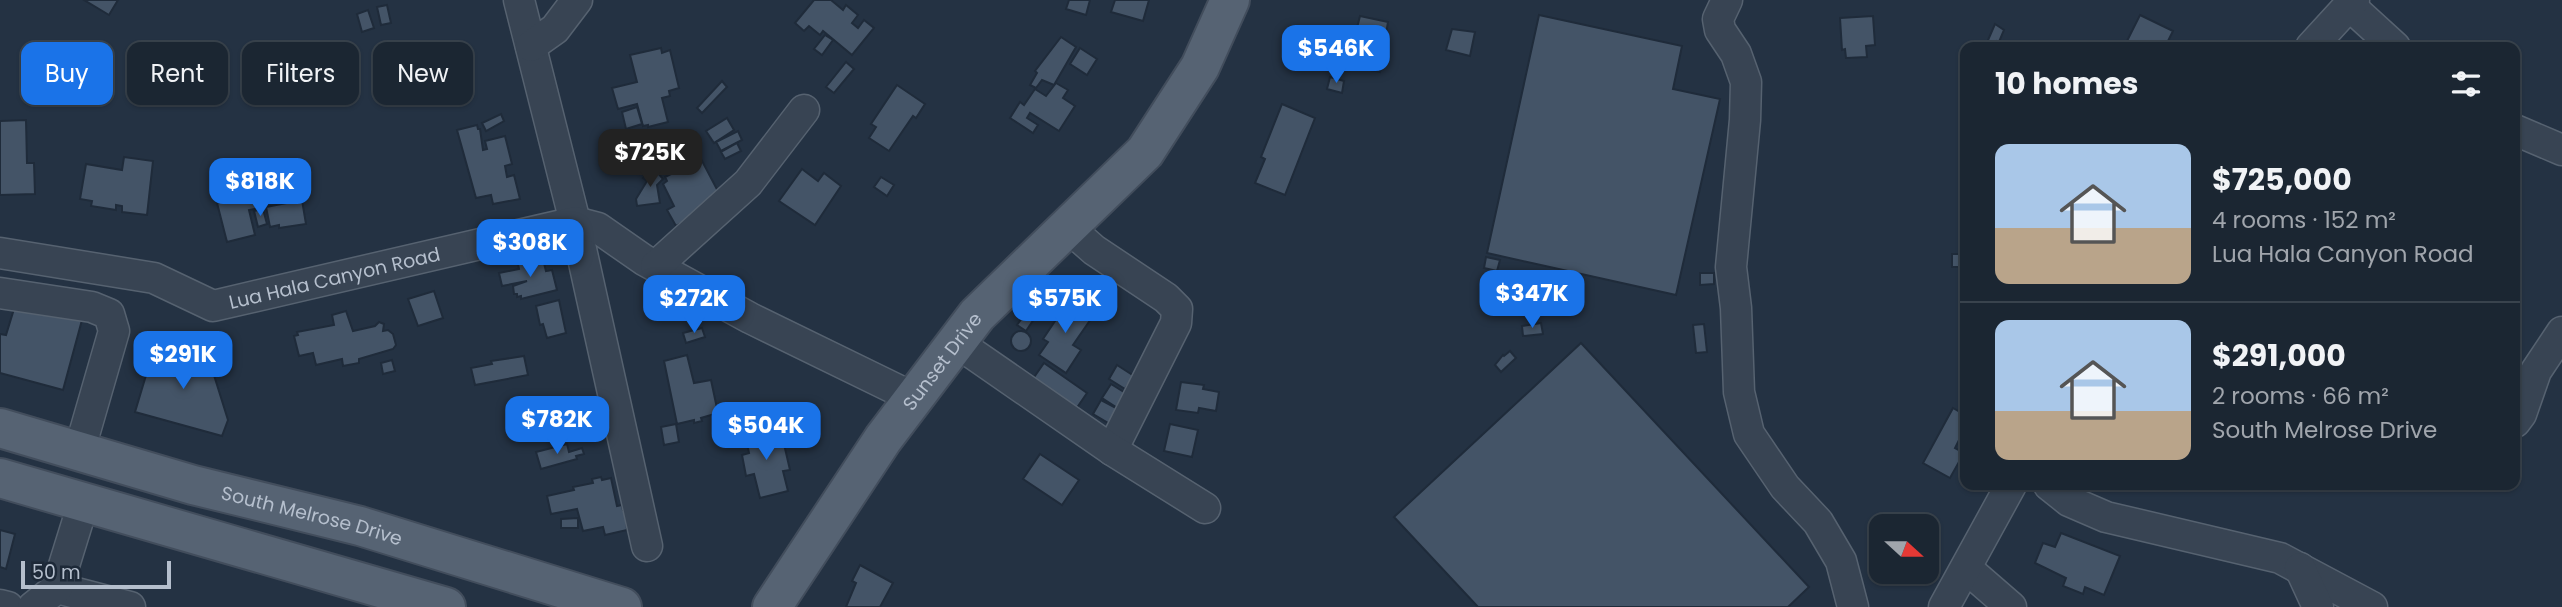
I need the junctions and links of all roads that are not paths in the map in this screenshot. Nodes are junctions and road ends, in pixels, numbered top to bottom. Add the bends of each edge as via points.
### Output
1 (519, 0) edge
2 (577, 0) edge
3 (1230, 0) edge
4 (1727, 0) edge
5 (2352, 3) edge
6 (2316, 42) edge
7 (2390, 42) edge
8 (531, 46) junction
9 (804, 110) dead end
10 (2520, 132) edge
11 (2562, 150) edge
12 (575, 222) junction
13 (1068, 227) junction
14 (0, 253) edge
15 (656, 266) junction
16 (0, 293) edge
17 (2562, 332) edge
18 (956, 342) junction
19 (914, 398) junction
20 (2520, 415) edge
21 (0, 428) edge
22 (1112, 450) junction
23 (88, 454) junction
24 (0, 478) edge
25 (2008, 490) edge
26 (2055, 490) edge
27 (84, 502) junction
28 (1205, 508) dead end
29 (647, 546) dead end
30 (1966, 568) junction
31 (2300, 568) junction
32 (57, 588) junction
33 (0, 605) edge
34 (8, 607) edge
35 (33, 607) edge
36 (130, 607) edge
37 (446, 607) edge
38 (622, 607) edge
39 (772, 607) edge
40 (1853, 607) edge
41 (1944, 607) edge
42 (2011, 607) edge
43 (2318, 607) edge
44 (2372, 607) edge

1 - 8 street
2 - 8 street via 555,29
3 - 13 main road, Sunset Drive via 1200,67 1145,152
4 - 40 street via 1718,19 1720,30 1736,54 1746,82 1731,267 1739,392 1749,434 1785,486 1818,522 1841,561
5 - 6 street
5 - 7 street
8 - 12 street
9 - 15 street via 748,183
10 - 11 street
12 - 14 street, Lua Hala Canyon Road via 213,306 154,278
12 - 15 street via 598,228
12 - 29 street
13 - 18 main road, Sunset Drive via 977,314
13 - 22 street via 1177,309 1177,323
15 - 19 street
16 - 23 street via 92,307 108,314 114,331
17 - 20 street via 2536,371
18 - 19 main road, Sunset Drive
18 - 22 street
19 - 39 main road, Sunset Drive
21 - 23 main road, South Melrose Drive
22 - 28 street
23 - 27 main road
23 - 38 main road, South Melrose Drive via 360,526
24 - 27 main road
25 - 30 street
26 - 31 street via 2106,517 2280,558
27 - 32 street
27 - 37 main road
30 - 41 street
30 - 42 street
31 - 43 street
31 - 44 street
32 - 35 street
32 - 36 street
33 - 34 street

